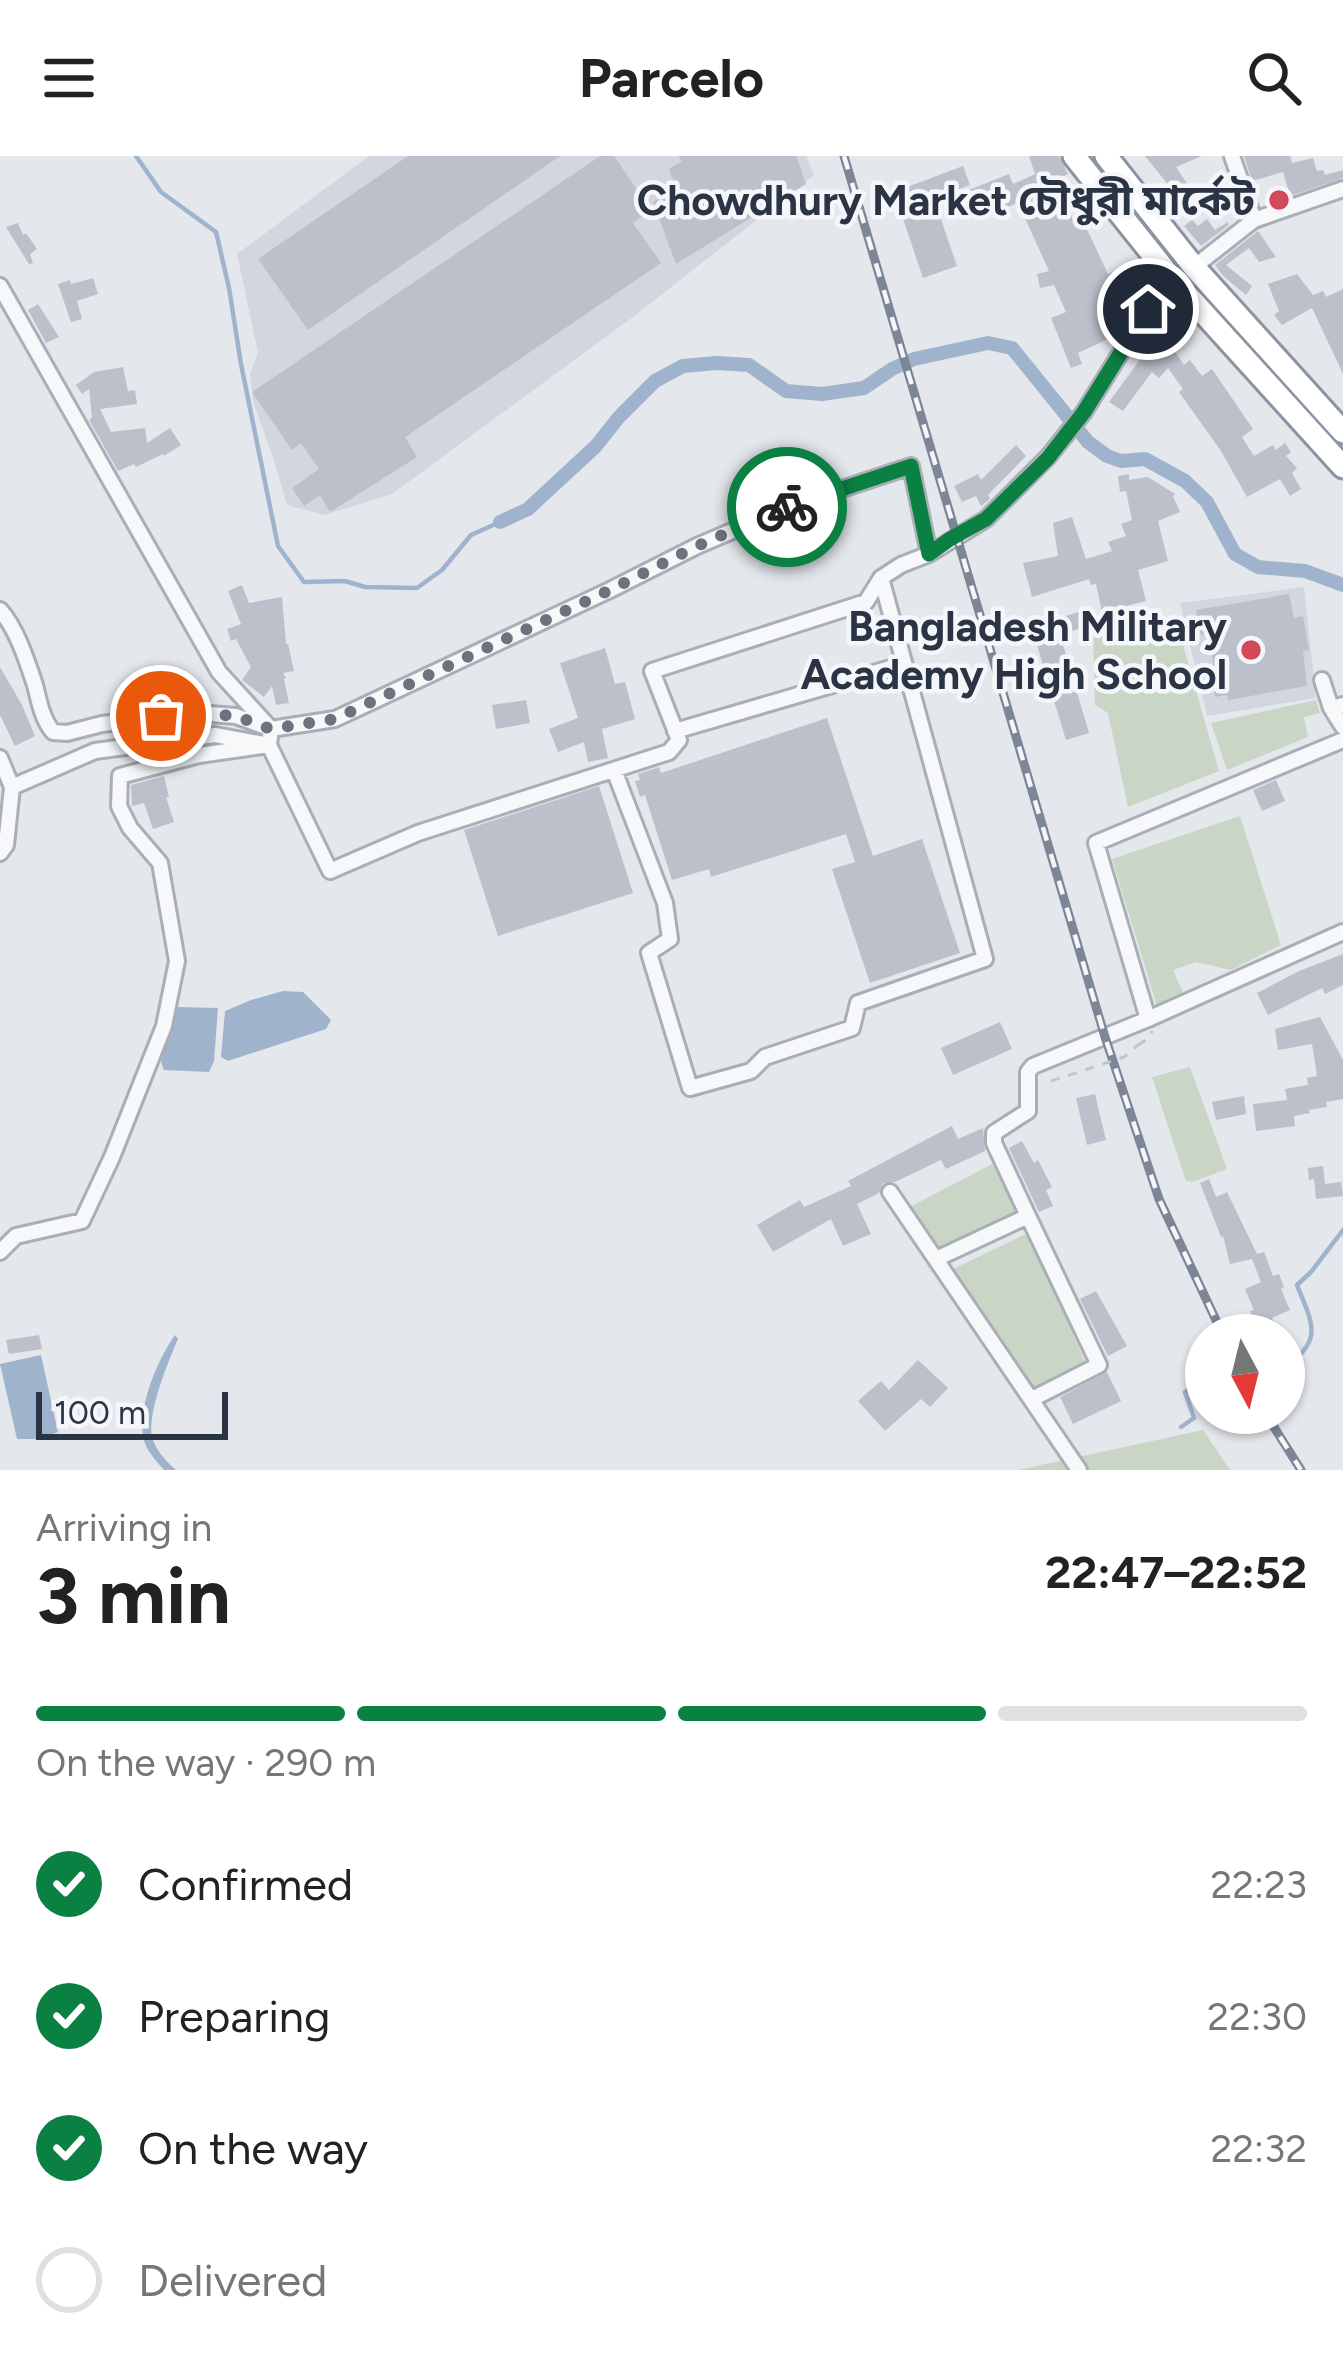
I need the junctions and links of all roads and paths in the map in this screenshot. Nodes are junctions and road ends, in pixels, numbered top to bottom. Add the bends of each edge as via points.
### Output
1 (1074, 156) edge
2 (1106, 156) edge
3 (1232, 156) edge
4 (1343, 189) edge
5 (1254, 220) junction
6 (1194, 267) junction
7 (1169, 275) junction
8 (0, 286) edge
9 (1343, 432) edge
10 (1343, 467) edge
11 (929, 554) junction
12 (880, 578) junction
13 (0, 610) edge
14 (904, 664) junction
15 (1322, 680) dead end
16 (1337, 707) edge
17 (1343, 727) edge
18 (675, 731) junction
19 (270, 737) junction
20 (1343, 740) edge
21 (0, 758) edge
22 (614, 770) junction
23 (12, 787) junction
24 (0, 853) edge
25 (1343, 932) edge
26 (1148, 1019) junction
27 (1138, 1045) dead end
28 (1051, 1082) dead end
29 (890, 1192) dead end
30 (1028, 1216) junction
31 (0, 1252) edge
32 (936, 1259) junction
33 (1032, 1399) junction
34 (1075, 1465) edge

1 - 7 highway
2 - 6 highway
3 - 5 street
4 - 5 street
5 - 6 street
6 - 9 highway
7 - 10 highway
7 - 11 street via 1048,458 986,519
8 - 19 street via 219,672
11 - 12 street
11 - 19 street via 911,466 788,507 335,719
12 - 14 street
12 - 18 street via 866,602 652,671
13 - 19 street via 53,732 197,713 236,716
14 - 18 street
14 - 22 street via 985,959 858,1004 852,1028 765,1057 751,1070 690,1088 649,952 670,939 665,903
15 - 16 street
16 - 17 street
18 - 22 street via 679,740 669,752
19 - 22 street via 330,871 418,833
19 - 23 street via 215,735 95,751
19 - 31 street via 120,776 118,806 160,862 177,962 164,1026 82,1221 16,1236
20 - 26 street via 1096,843
21 - 23 street
23 - 24 street
25 - 26 street
26 - 30 street via 1028,1072 1028,1111 994,1133 994,1143
27 - 28 path, bridge
29 - 32 street
30 - 32 street
30 - 33 street via 1099,1365
32 - 33 street
33 - 34 street

